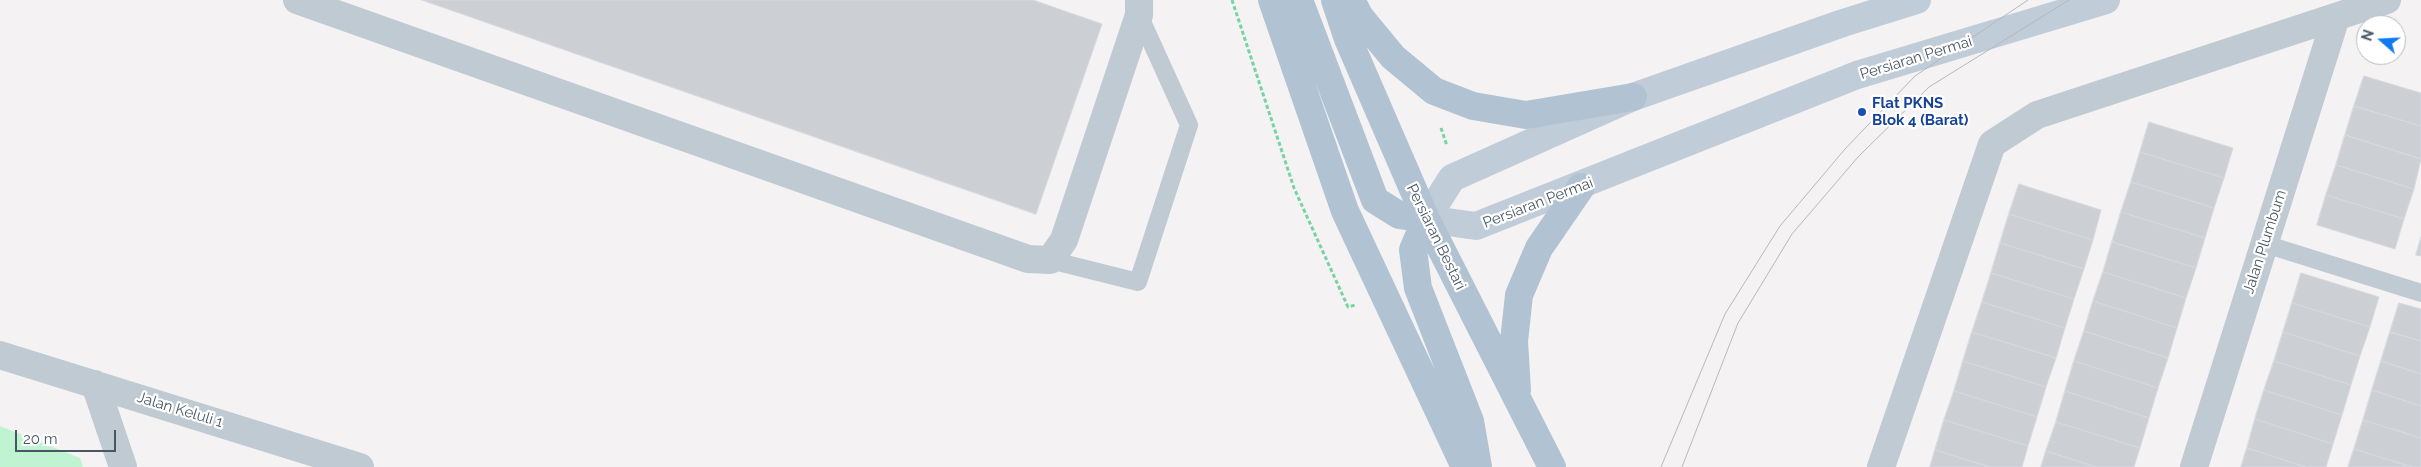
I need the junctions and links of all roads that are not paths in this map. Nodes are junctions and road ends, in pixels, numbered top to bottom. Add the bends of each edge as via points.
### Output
1 (297, 0) edge
2 (1272, 0) edge
3 (1299, 0) edge
4 (1336, 0) edge
5 (1351, 0) edge
6 (1917, 0) edge
7 (2106, 0) edge
8 (2387, 0) edge
9 (1139, 7) edge
10 (2336, 17) junction
11 (1633, 97) junction
12 (1581, 186) junction
13 (1426, 219) junction
14 (2265, 244) junction
15 (1050, 260) junction
16 (2421, 293) edge
17 (0, 356) edge
18 (95, 384) junction
19 (1518, 403) junction
20 (122, 467) edge
21 (360, 467) edge
22 (1465, 467) edge
23 (1478, 467) edge
24 (1552, 467) edge
25 (1881, 467) edge
26 (2194, 467) edge

1 - 15 street via 1028,259
2 - 22 main road via 1346,211
3 - 13 main road via 1375,200 1399,215
4 - 13 main road, Persiaran Bestari via 1348,39
5 - 11 main road via 1393,57 1434,90 1473,106 1526,115
6 - 11 main road
7 - 12 main road, Persiaran Permai via 1857,75
8 - 10 street
9 - 15 street via 1064,240
9 - 15 lane via 1189,125 1138,282
10 - 14 street, Jalan Plumbum
10 - 25 street via 2037,115 1992,144
11 - 13 main road via 1452,178
12 - 13 main road, Persiaran Permai via 1476,226
12 - 19 main road via 1539,248 1519,295 1514,341
13 - 19 main road, Persiaran Bestari
13 - 23 main road via 1413,250 1418,288 1470,421
14 - 16 lane
14 - 26 street, Jalan Plumbum
17 - 18 street, Jalan Keluli 1
18 - 20 street
18 - 21 street, Jalan Keluli 1
19 - 24 main road, Persiaran Bestari

